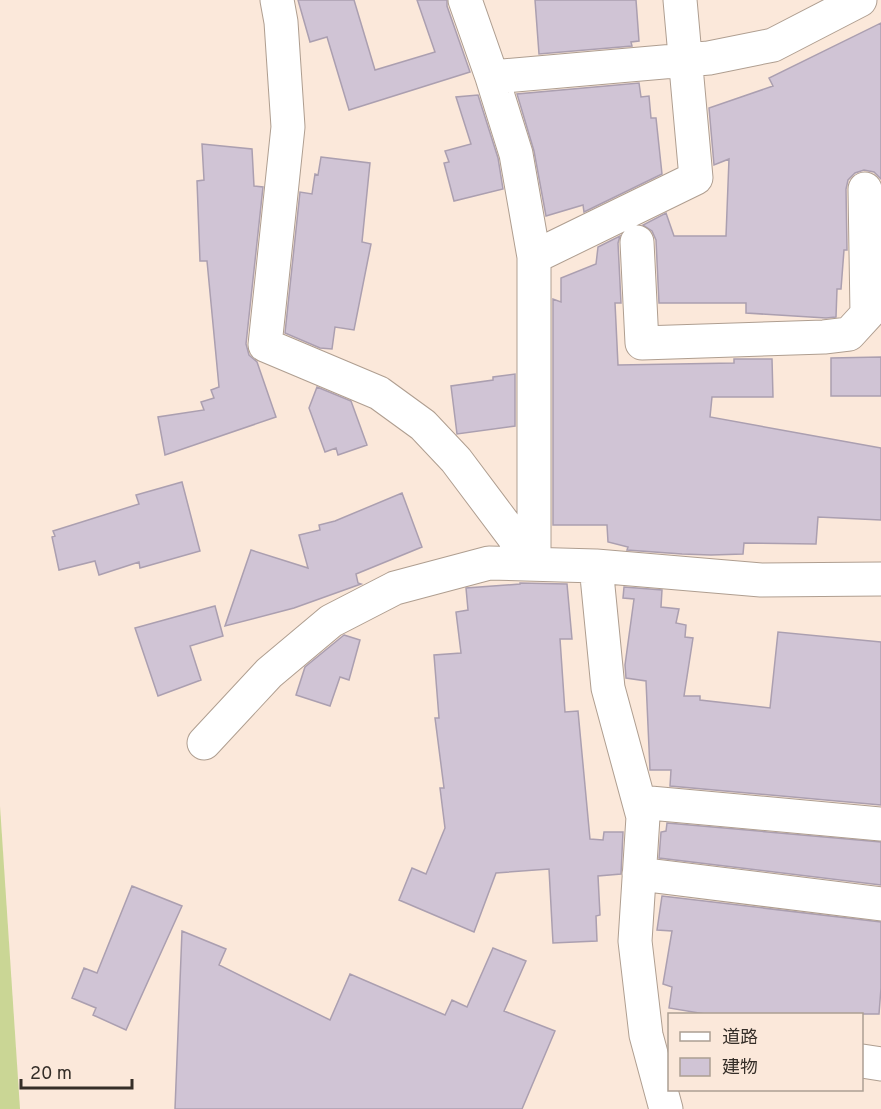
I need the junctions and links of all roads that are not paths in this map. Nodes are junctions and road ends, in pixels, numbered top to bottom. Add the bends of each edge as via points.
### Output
1 (277, 0) edge
2 (465, 0) edge
3 (680, 0) edge
4 (853, 2) edge
5 (686, 61) junction
6 (492, 77) junction
7 (865, 189) dead end
8 (637, 242) dead end
9 (534, 257) junction
10 (874, 307) edge
11 (534, 564) junction
12 (596, 566) junction
13 (881, 579) edge
14 (204, 743) dead end
15 (639, 802) junction
16 (881, 824) edge
17 (639, 874) junction
18 (881, 904) edge
19 (658, 1036) edge
20 (863, 1061) edge
21 (881, 1064) edge
22 (666, 1109) edge

1 - 11 street via 288,127 265,345 379,393 423,425 456,460
2 - 6 street
3 - 5 street
4 - 5 street via 774,45
5 - 6 street
5 - 9 street via 696,178
6 - 9 street via 516,154
7 - 10 street
8 - 10 street via 642,343 849,334
9 - 11 street
11 - 12 street
11 - 14 street via 489,563 395,588 331,621 269,673
12 - 13 street via 761,580
12 - 15 street via 608,688
15 - 16 street
15 - 17 street via 643,817
17 - 18 street
17 - 19 street via 635,941
19 - 22 street
20 - 21 street

